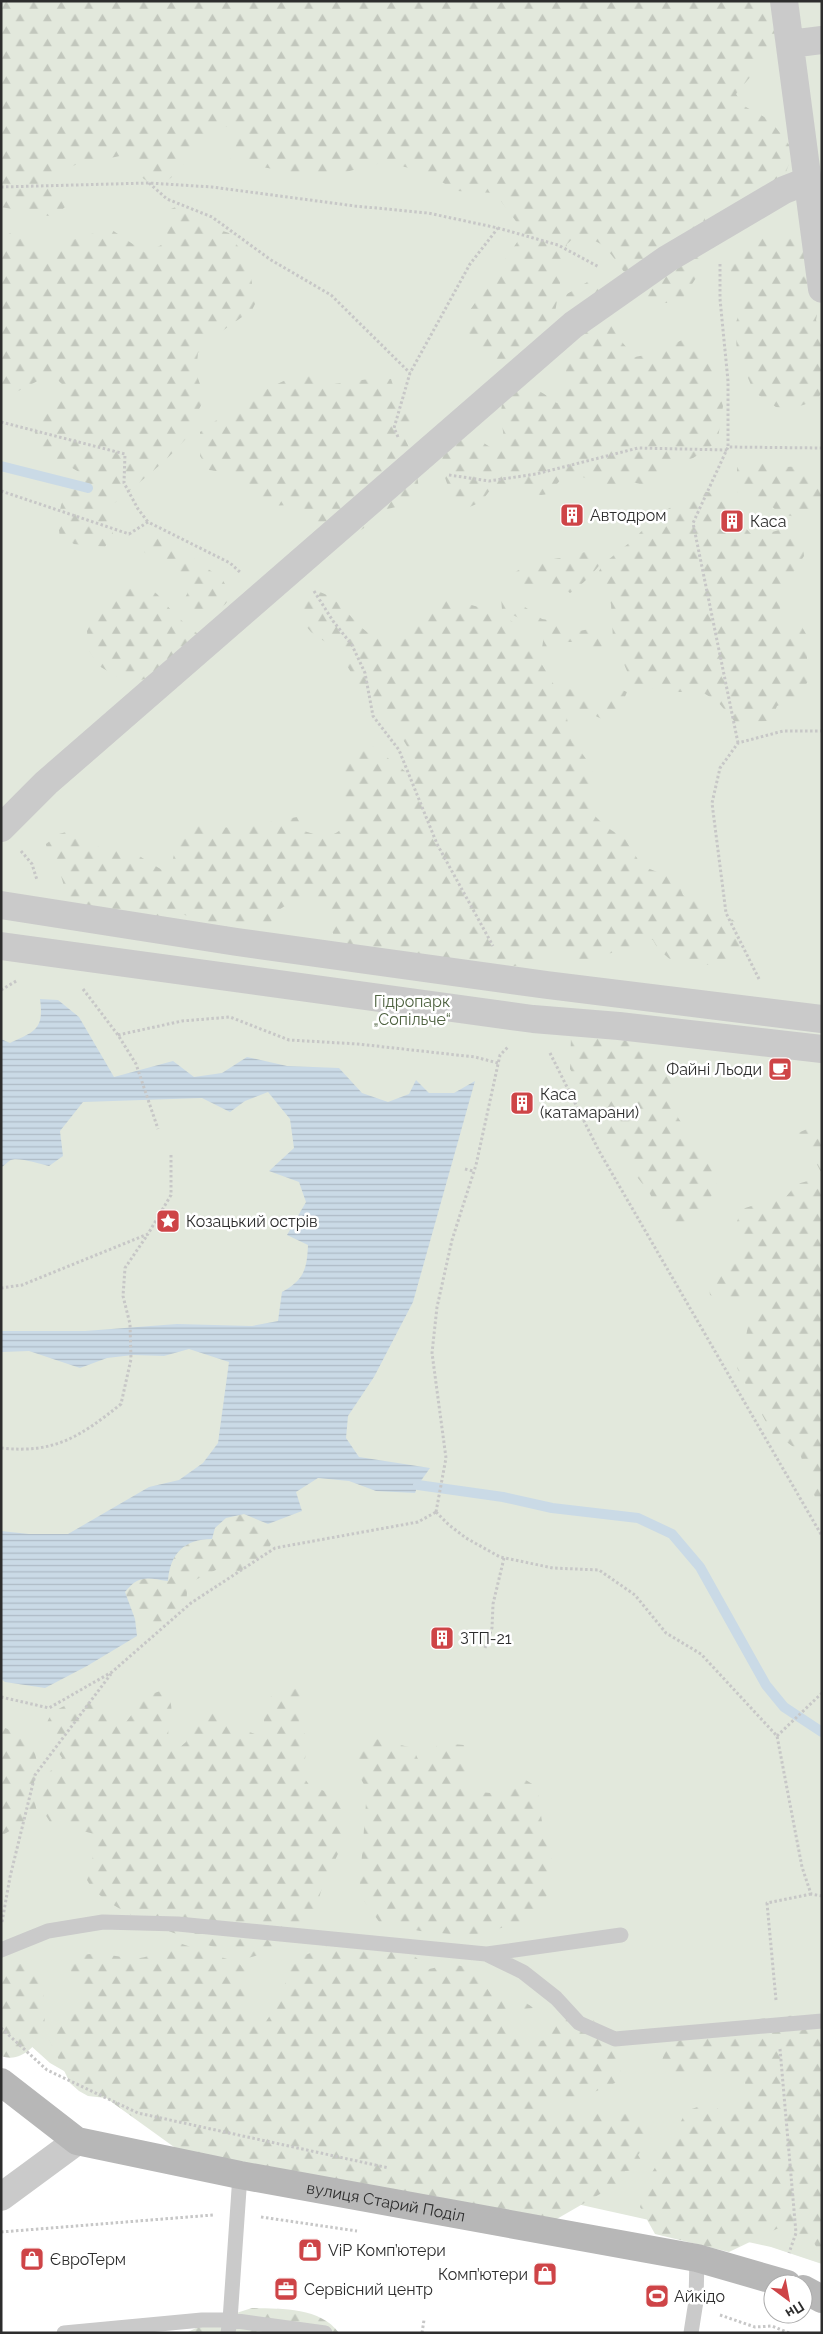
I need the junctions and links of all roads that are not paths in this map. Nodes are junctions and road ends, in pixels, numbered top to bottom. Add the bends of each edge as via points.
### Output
1 (784, 1) edge
2 (822, 40) edge
3 (790, 44) junction
4 (807, 181) junction
5 (821, 282) edge
6 (2, 827) edge
7 (1, 905) edge
8 (48, 911) junction
9 (237, 942) junction
10 (1, 946) edge
11 (44, 950) junction
12 (234, 979) junction
13 (562, 987) junction
14 (822, 1019) edge
15 (546, 1020) junction
16 (822, 1049) edge
17 (621, 1935) dead end
18 (1, 1950) edge
19 (486, 1954) junction
20 (822, 2021) edge
21 (1, 2082) edge
22 (77, 2141) junction
23 (240, 2175) junction
24 (1, 2197) edge
25 (697, 2258) junction
26 (763, 2277) edge
27 (229, 2326) edge
28 (64, 2333) edge
29 (325, 2333) edge
30 (691, 2333) edge

1 - 3 street
2 - 3 street
3 - 4 street
4 - 5 street
4 - 6 street via 784,190 667,259 573,325 46,783
7 - 8 street
8 - 9 street
8 - 11 street
9 - 12 street
9 - 13 street
10 - 11 street
11 - 12 street
12 - 15 street
13 - 14 street
13 - 15 street
15 - 16 street
17 - 19 lane
18 - 19 lane via 48,1931 103,1922 178,1924
19 - 20 lane via 523,1972 556,1998 580,2023 615,2039
21 - 22 main road
22 - 23 main road, вулиця Старий Поділ
22 - 24 street
23 - 25 main road, вулиця Старий Поділ
23 - 27 lane
25 - 26 main road, вулиця Старий Поділ
25 - 30 lane
27 - 28 lane via 202,2320
27 - 29 lane

